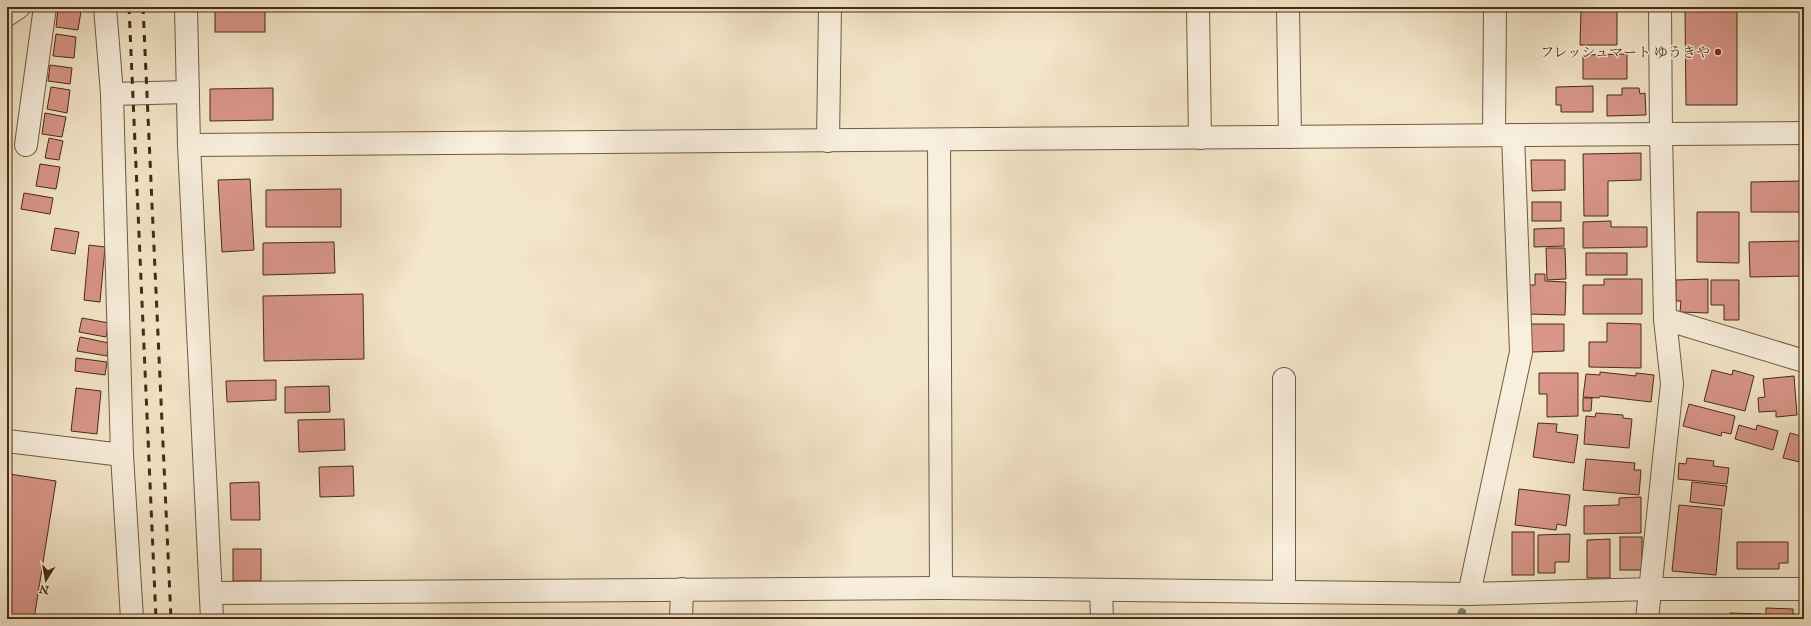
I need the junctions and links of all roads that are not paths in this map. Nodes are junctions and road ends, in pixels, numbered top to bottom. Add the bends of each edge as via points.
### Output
1 (19, 7) edge
2 (45, 7) edge
3 (105, 7) edge
4 (186, 7) edge
5 (830, 7) edge
6 (1198, 7) edge
7 (1288, 7) edge
8 (1495, 7) edge
9 (1660, 7) edge
10 (7, 15) edge
11 (188, 92) junction
12 (112, 94) junction
13 (1804, 133) edge
14 (1661, 134) junction
15 (1504, 135) junction
16 (1290, 137) junction
17 (1200, 138) junction
18 (939, 140) junction
19 (828, 141) junction
20 (26, 145) dead end
21 (189, 145) junction
22 (1665, 318) junction
23 (1804, 361) edge
24 (1284, 380) dead end
25 (7, 441) edge
26 (122, 455) junction
27 (941, 588) junction
28 (682, 589) junction
29 (1804, 589) edge
30 (1102, 590) junction
31 (1651, 590) junction
32 (1284, 592) junction
33 (211, 593) junction
34 (1468, 594) junction
35 (132, 619) edge
36 (212, 619) edge
37 (681, 619) edge
38 (1102, 619) edge
39 (1647, 619) edge

1 - 10 street
2 - 20 street
3 - 12 street
4 - 11 street
5 - 19 street
6 - 17 street
7 - 16 street
8 - 15 street
9 - 14 street
11 - 12 street
11 - 21 street
12 - 26 street
13 - 14 street
14 - 15 street
14 - 22 street
15 - 16 street
15 - 34 street via 1521,352
16 - 17 street
17 - 18 street
18 - 19 street
18 - 27 street
19 - 21 street
21 - 33 street
22 - 23 street
22 - 31 street via 1672,384
24 - 32 street
25 - 26 street
26 - 35 street
27 - 28 street
27 - 30 street
28 - 33 street
28 - 37 street
29 - 31 street
30 - 32 street
30 - 38 street
31 - 34 street
31 - 39 street
32 - 34 street
33 - 36 street

